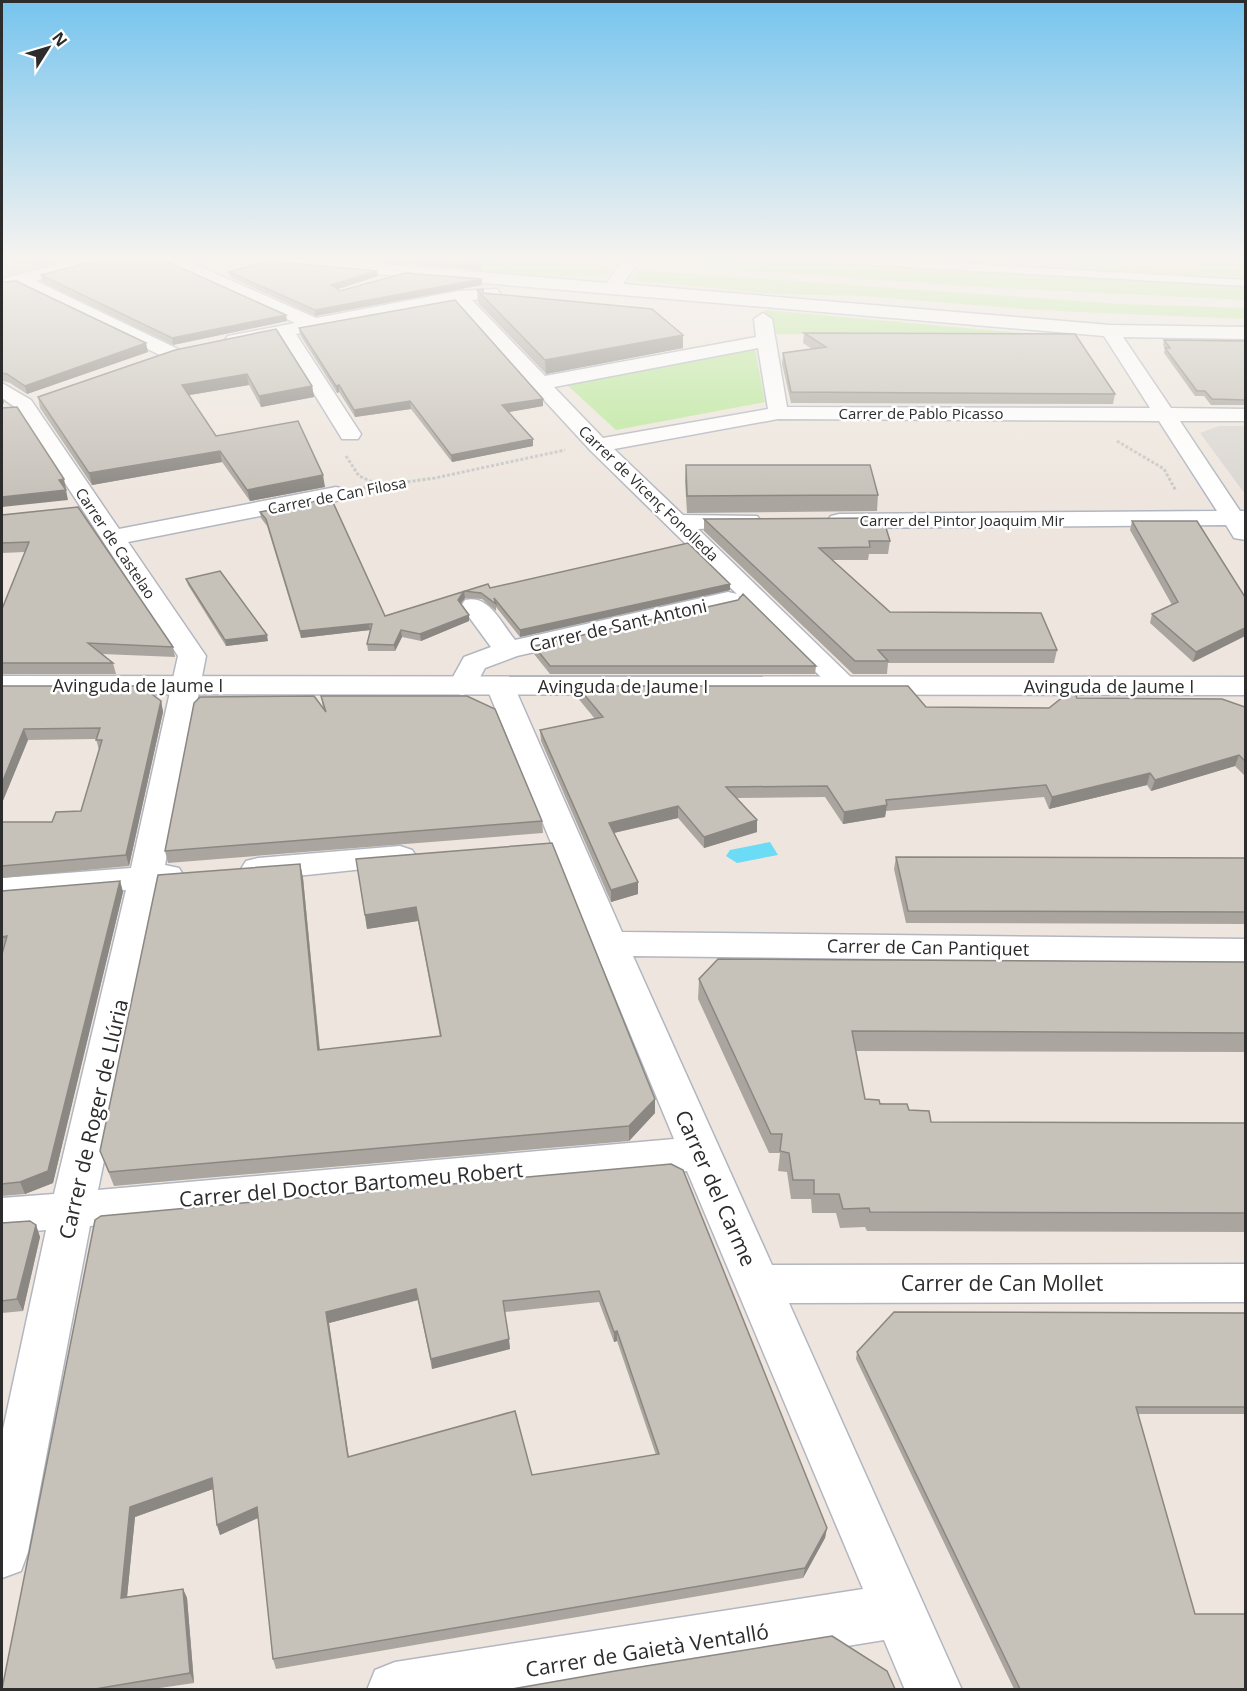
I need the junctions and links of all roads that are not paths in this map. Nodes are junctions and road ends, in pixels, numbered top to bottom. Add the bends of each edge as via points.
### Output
1 (139, 339) edge
2 (239, 339) edge
3 (290, 339) edge
4 (499, 339) edge
5 (1115, 339) edge
6 (767, 341) joint
7 (216, 344) edge
8 (194, 349) edge
9 (171, 353) junction
10 (148, 361) edge
11 (541, 383) junction
12 (2, 389) edge
13 (33, 401) junction
14 (777, 407) dead end
15 (2, 412) edge
16 (1165, 414) junction
17 (1245, 416) edge
18 (350, 434) road end
19 (598, 445) junction
20 (336, 494) road end
21 (91, 506) junction
22 (61, 510) edge
23 (766, 521) edge
24 (814, 521) edge
25 (678, 522) junction
26 (1241, 524) edge
27 (111, 538) junction
28 (728, 600) edge
29 (474, 606) dead end
30 (490, 674) junction
31 (2, 684) edge
32 (845, 685) junction
33 (188, 686) junction
34 (1245, 686) edge
35 (426, 855) edge
36 (227, 871) edge
37 (192, 874) edge
38 (147, 877) junction
39 (2, 889) edge
40 (610, 944) junction
41 (1245, 951) edge
42 (701, 1153) junction
43 (72, 1209) junction
44 (2, 1216) edge
45 (1245, 1283) edge
46 (758, 1284) junction
47 (2, 1552) edge
48 (900, 1610) junction
49 (395, 1689) edge
50 (934, 1689) edge

1 - 9 street
2 - 7 street
3 - 18 street
4 - 11 street, Carrer de Vicenç Fonolleda
5 - 16 street
6 - 11 street
6 - 14 street
8 - 9 street
9 - 10 street
11 - 19 street, Carrer de Vicenç Fonolleda
12 - 13 street
13 - 15 street
13 - 21 street, Carrer de Castelao
16 - 17 street, Carrer de Pablo Picasso
16 - 19 street, Carrer de Pablo Picasso via 778,413
16 - 26 street
19 - 25 street, Carrer de Vicenç Fonolleda
20 - 27 street, Carrer de Can Filosa
21 - 22 street
21 - 27 street, Carrer de Castelao
23 - 25 street
24 - 26 street, Carrer del Pintor Joaquim Mir
25 - 32 street, Carrer de Vicenç Fonolleda
27 - 33 street, Carrer de Castelao via 192,656
28 - 30 street, Carrer de Sant Antoni
29 - 30 street, Carrer de Sant Antoni
30 - 32 street, Avinguda de Jaume I
30 - 33 street, Avinguda de Jaume I
30 - 40 street, Carrer del Carme via 549,846
31 - 33 street, Avinguda de Jaume I
32 - 34 street, Avinguda de Jaume I
33 - 38 street, Carrer de Roger de Llúria
35 - 36 street
37 - 38 street
38 - 39 street
38 - 43 street, Carrer de Roger de Llúria
40 - 41 street, Carrer de Can Pantiquet
40 - 42 street, Carrer del Carme
42 - 43 street, Carrer del Doctor Bartomeu Robert
42 - 46 street, Carrer del Carme
43 - 44 street, Carrer del Doctor Bartomeu Robert
43 - 47 street, Carrer de Roger de Llúria
45 - 46 street, Carrer de Can Mollet
46 - 48 street, Carrer del Carme
48 - 49 street, Carrer de Gaietà Ventalló
48 - 50 street, Carrer del Carme

